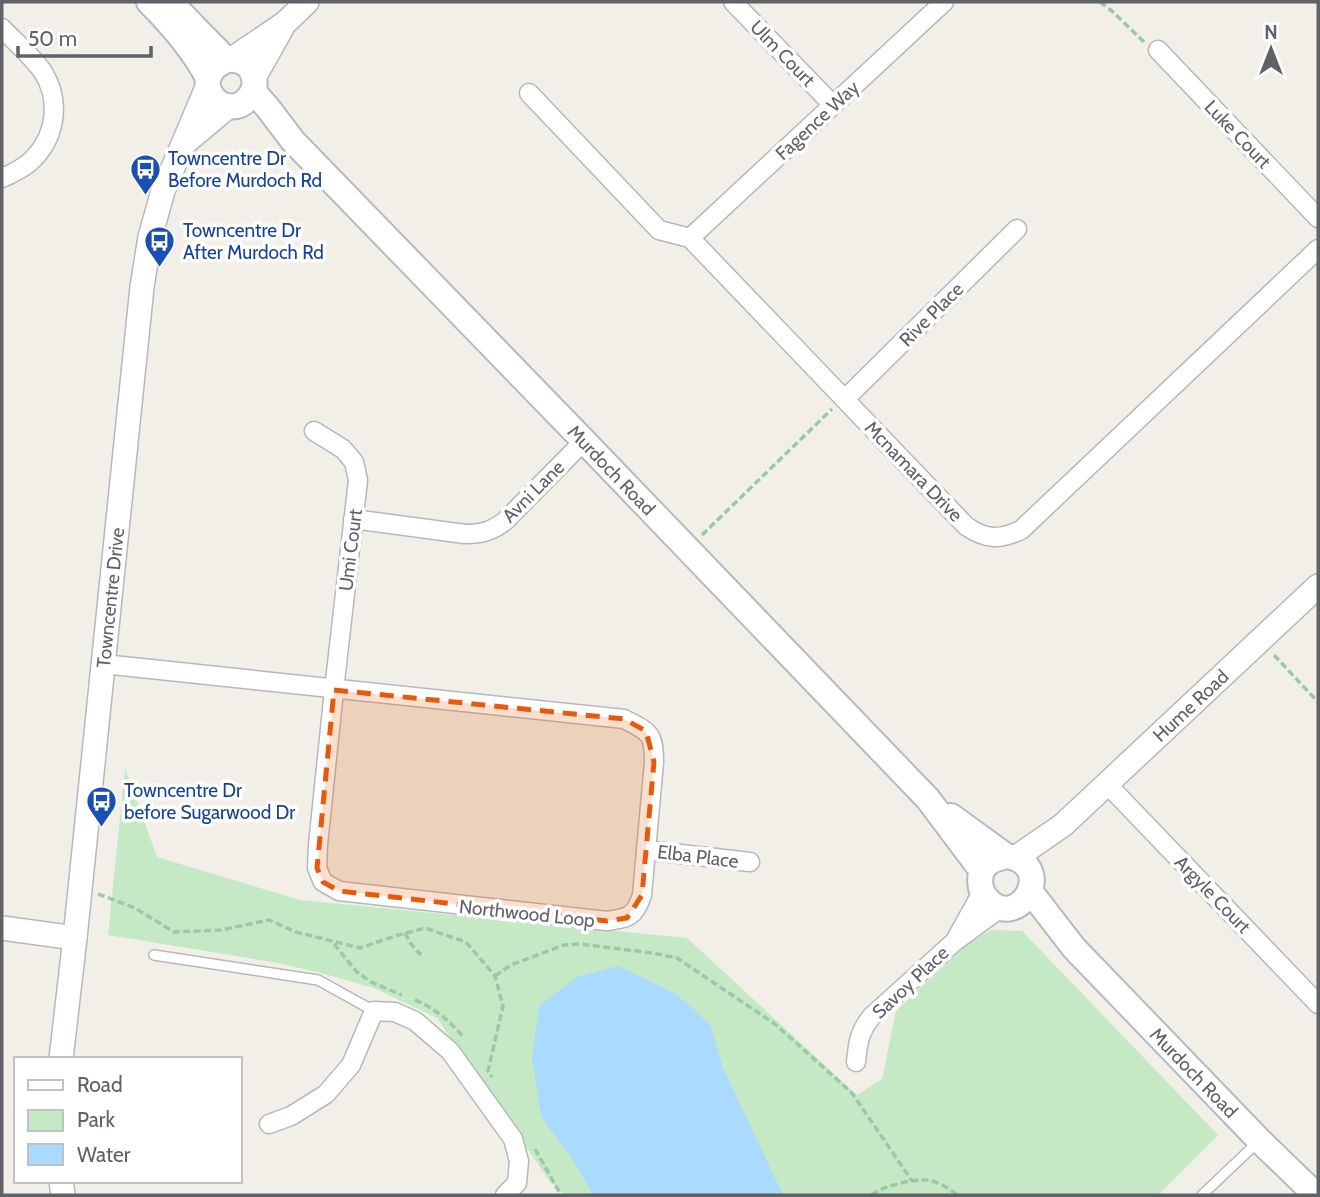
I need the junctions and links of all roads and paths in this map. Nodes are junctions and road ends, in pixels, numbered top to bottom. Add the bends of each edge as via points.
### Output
1 (149, 2) edge
2 (171, 2) edge
3 (307, 2) edge
4 (733, 2) edge
5 (944, 2) edge
6 (1100, 2) edge
7 (285, 23) junction
8 (2, 28) edge
9 (1158, 50) joint
10 (230, 60) junction
11 (208, 82) junction
12 (254, 85) junction
13 (529, 93) dead end
14 (833, 105) junction
15 (231, 106) junction
16 (293, 141) junction
17 (184, 144) junction
18 (2, 178) edge
19 (1318, 218) edge
20 (1017, 229) dead end
21 (690, 238) junction
22 (1318, 249) edge
23 (844, 398) junction
24 (314, 431) dead end
25 (584, 441) junction
26 (354, 519) junction
27 (688, 549) junction
28 (1318, 586) edge
29 (1269, 649) dead end
30 (103, 664) junction
31 (334, 690) junction
32 (1318, 702) edge
33 (1107, 784) junction
34 (928, 799) junction
35 (646, 850) junction
36 (750, 862) dead end
37 (982, 882) junction
38 (1017, 882) junction
39 (98, 894) dead end
40 (2, 928) edge
41 (405, 933) junction
42 (75, 938) junction
43 (954, 942) junction
44 (154, 955) dead end
45 (421, 956) dead end
46 (495, 976) junction
47 (1318, 1004) edge
48 (374, 1011) junction
49 (61, 1057) edge
50 (856, 1062) dead end
51 (496, 1083) dead end
52 (269, 1124) dead end
53 (530, 1140) dead end
54 (1260, 1141) junction
55 (912, 1181) junction
56 (511, 1189) edge
57 (532, 1195) edge
58 (561, 1195) edge
59 (872, 1195) edge
60 (957, 1195) edge
61 (1202, 1195) edge
62 (1317, 1195) edge

1 - 11 main road, Murdoch Road via 197,57
2 - 10 main road, Murdoch Road
3 - 7 street
4 - 14 street, Ulm Court
5 - 14 street, Fagence Way
6 - 9 path
7 - 10 street
7 - 12 street
8 - 18 street via 42,70 55,106 49,136 34,159
9 - 19 street, Luke Court
10 - 11 main road via 217,64
10 - 12 main road, Murdoch Road via 250,68
11 - 15 main road, Murdoch Road via 214,99
11 - 17 street, Towncentre Drive
12 - 15 main road via 246,102
12 - 16 main road, Murdoch Road
13 - 21 street, Mcnamara Drive via 659,230
14 - 21 street, Fagence Way
15 - 16 main road, Murdoch Road
15 - 17 street, Towncentre Drive
16 - 25 main road, Murdoch Road
17 - 30 street, Towncentre Drive via 149,237
20 - 23 street, Rive Place
21 - 23 street, Mcnamara Drive
22 - 23 street, Mcnamara Drive via 1039,514 1007,537 978,535 967,526
23 - 27 path
24 - 26 street, Umi Court via 343,449 354,462 358,480
25 - 26 street, Avni Lane via 505,521 482,534
25 - 27 main road, Murdoch Road
26 - 31 street, Umi Court
27 - 34 main road, Murdoch Road
28 - 33 street, Hume Road
29 - 32 path
30 - 31 street, Northwood Loop
30 - 42 street, Towncentre Drive
31 - 35 street, Northwood Loop via 624,719 646,731 654,744
31 - 35 street, Northwood Loop via 317,868 323,882 339,891 607,921 627,918 638,908
33 - 38 street, Hume Road via 1063,825
33 - 47 street, Argyle Court
34 - 37 main road, Murdoch Road
34 - 38 main road, Murdoch Road
35 - 36 street, Elba Place
37 - 38 main road via 989,862
37 - 38 main road, Murdoch Road via 988,901 996,906
37 - 43 street, Savoy Place
38 - 43 street, Savoy Place
38 - 54 main road, Murdoch Road
39 - 41 path via 135,908 174,932 221,930 269,920 296,932 360,948
40 - 42 street
41 - 45 path
41 - 46 path via 425,928 466,942
42 - 49 street, Towncentre Drive
43 - 50 street, Savoy Place via 872,1016 859,1038
44 - 48 lane via 318,980
46 - 51 path via 503,1006 488,1071
46 - 55 path via 564,945 677,958 775,1024 852,1093
48 - 52 street via 351,1065 326,1094
48 - 56 street via 396,1012 415,1021 450,1051 513,1139 519,1161
53 - 58 path
54 - 61 lane
54 - 62 main road, Murdoch Road
55 - 59 path
55 - 60 path via 929,1180
56 - 57 street

